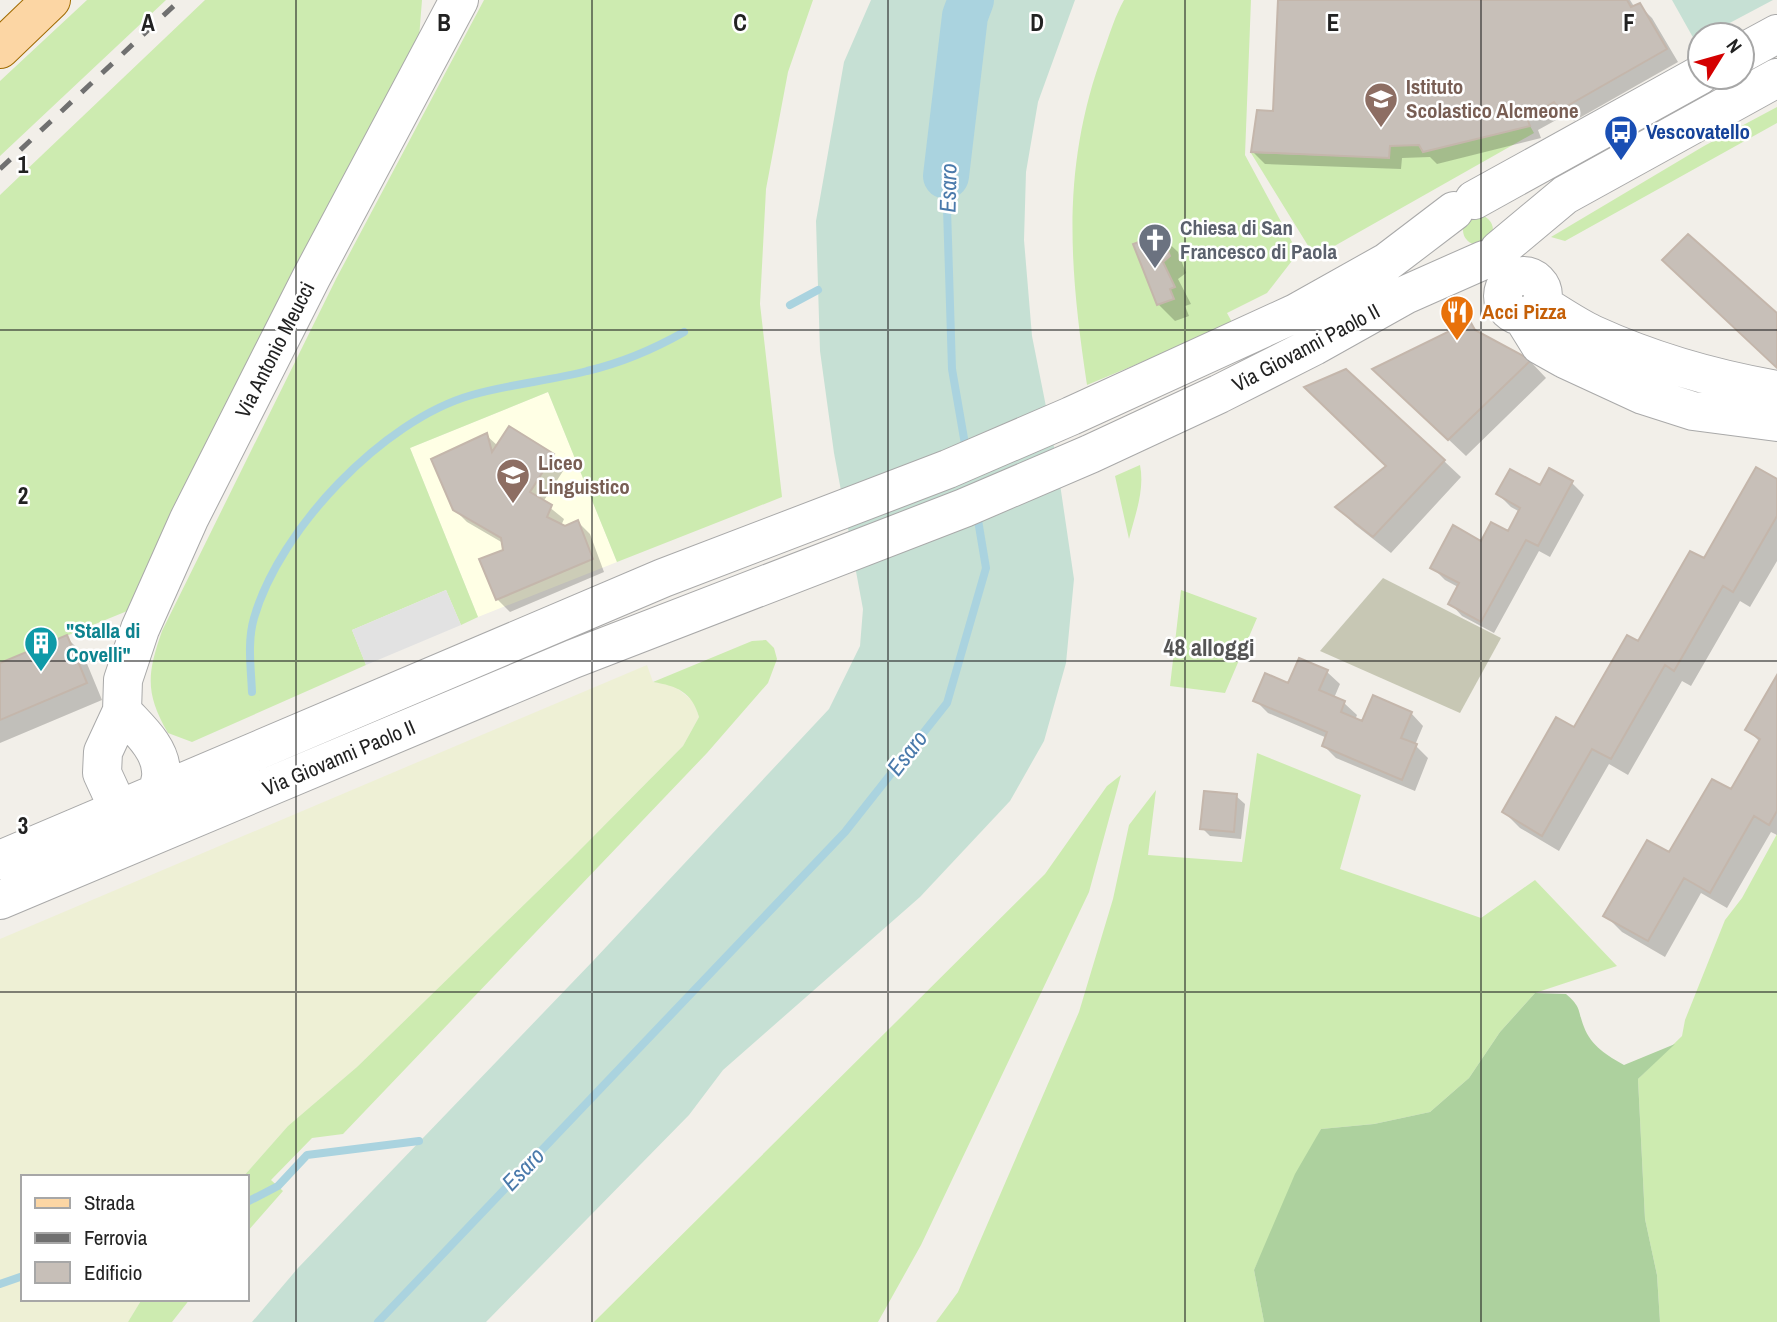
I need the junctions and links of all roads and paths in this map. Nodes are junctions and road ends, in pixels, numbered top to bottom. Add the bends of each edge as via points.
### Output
1 (51, 0) edge
2 (459, 0) edge
3 (1777, 34) edge
4 (1756, 45) edge
5 (0, 48) edge
6 (1777, 78) edge
7 (1686, 83) edge
8 (1464, 205) junction
9 (1512, 283) junction
10 (1777, 390) edge
11 (1777, 422) edge
12 (122, 712) junction
13 (138, 801) junction
14 (147, 838) junction
15 (0, 860) edge
16 (0, 900) edge

1 - 5 main road
2 - 12 street, Via Antonio Meucci via 189,519 140,629 123,680
3 - 4 street
6 - 9 street, Via Giovanni Paolo II via 1566,195
7 - 8 street, Via Giovanni Paolo II
8 - 9 street via 1447,228 1451,246
8 - 13 street, Via Giovanni Paolo II via 1387,262 1296,313 1112,398 947,469 663,578
9 - 10 street via 1591,334 1728,382
9 - 11 street via 1540,345 1565,359 1643,395 1693,411
9 - 14 street, Via Giovanni Paolo II via 1405,295 1242,382 964,509 573,659
12 - 13 street via 156,752 161,771
12 - 13 street via 103,752 102,772
13 - 14 street
13 - 15 street, Via Giovanni Paolo II
14 - 16 street, Via Giovanni Paolo II

